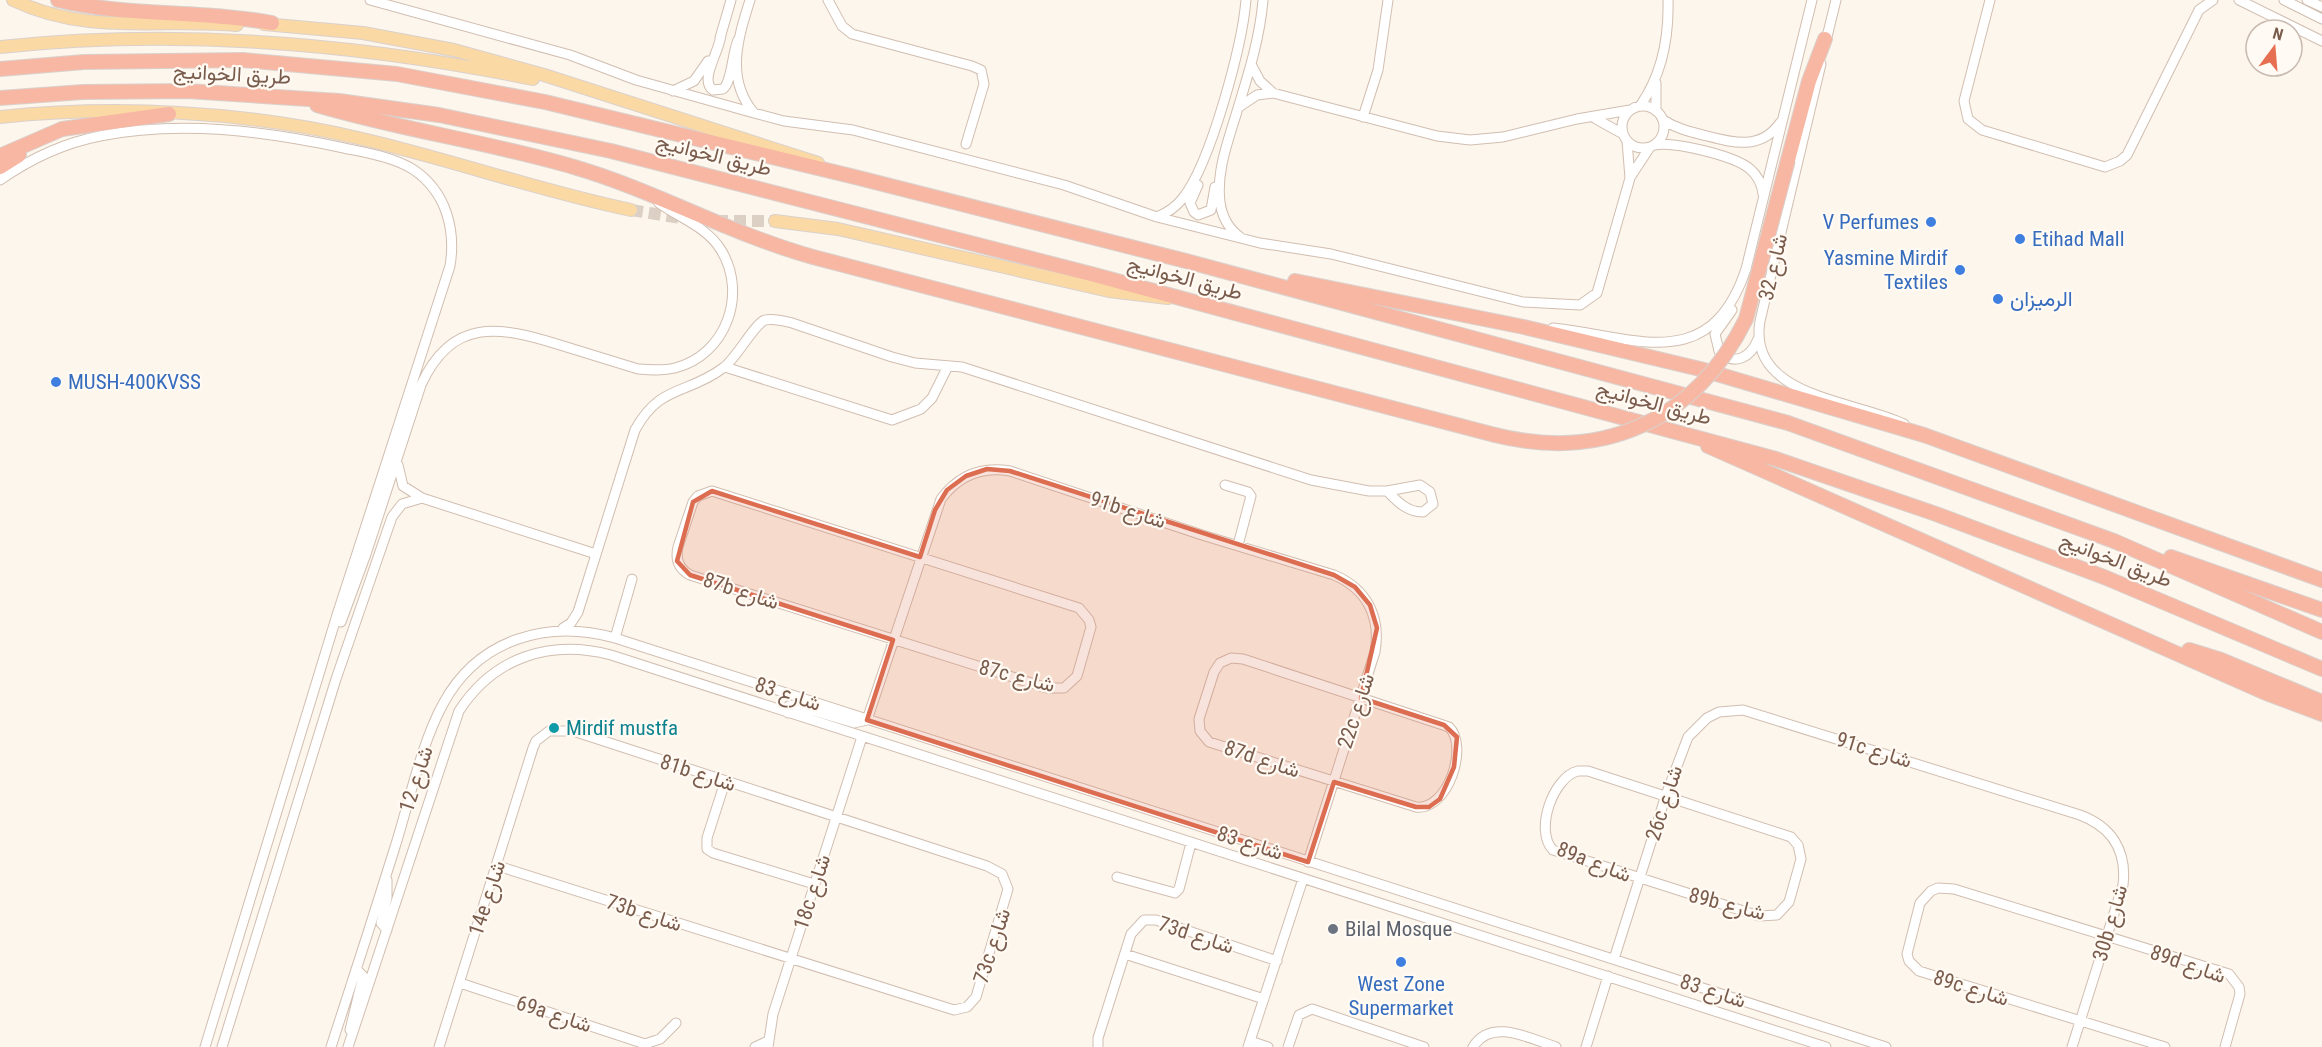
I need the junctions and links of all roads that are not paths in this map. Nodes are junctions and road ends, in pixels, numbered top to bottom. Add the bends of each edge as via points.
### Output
1 (13, 0) edge
2 (58, 0) edge
3 (370, 0) edge
4 (731, 0) edge
5 (750, 0) edge
6 (828, 0) edge
7 (1246, 0) edge
8 (1263, 0) edge
9 (1668, 0) edge
10 (1812, 0) edge
11 (1990, 0) edge
12 (2213, 0) edge
13 (2239, 0) edge
14 (2284, 0) edge
15 (2307, 0) edge
16 (1387, 2) edge
17 (1834, 3) edge
18 (2199, 5) edge
19 (2322, 7) edge
20 (2322, 19) edge
21 (272, 23) junction
22 (721, 35) junction
23 (1826, 39) junction
24 (738, 40) junction
25 (2322, 40) edge
26 (0, 47) edge
27 (1251, 64) junction
28 (0, 69) edge
29 (1658, 74) junction
30 (588, 90) junction
31 (673, 91) junction
32 (1273, 93) junction
33 (0, 98) edge
34 (291, 98) junction
35 (1239, 107) junction
36 (1635, 108) junction
37 (1656, 111) junction
38 (754, 113) junction
39 (169, 114) junction
40 (0, 117) edge
41 (1363, 117) junction
42 (1591, 118) junction
43 (1783, 118) junction
44 (1663, 120) junction
45 (93, 124) junction
46 (1625, 137) junction
47 (966, 144) dead end
48 (1652, 146) junction
49 (0, 156) edge
50 (1205, 156) junction
51 (1222, 161) junction
52 (0, 167) edge
53 (855, 177) junction
54 (1630, 178) junction
55 (0, 180) edge
56 (643, 191) junction
57 (1764, 197) junction
58 (632, 210) tunnel mouth
59 (1157, 217) junction
60 (776, 221) tunnel mouth
61 (1242, 239) junction
62 (1186, 261) junction
63 (1740, 285) junction
64 (1175, 298) junction
65 (1524, 327) junction
66 (1759, 338) junction
67 (948, 366) junction
68 (724, 367) junction
69 (1662, 426) junction
70 (1924, 435) junction
71 (399, 453) junction
72 (1226, 485) dead end
73 (1387, 491) junction
74 (422, 498) junction
75 (2114, 541) junction
76 (1238, 545) junction
77 (597, 554) junction
78 (920, 557) junction
79 (2293, 570) junction
80 (1334, 575) joint
81 (632, 579) dead end
82 (2322, 580) edge
83 (2322, 587) edge
84 (2322, 610) edge
85 (578, 612) junction
86 (561, 629) junction
87 (2322, 632) edge
88 (596, 633) junction
89 (615, 638) junction
90 (893, 640) junction
91 (330, 643) junction
92 (2155, 644) junction
93 (611, 655) joint
94 (2322, 669) edge
95 (1361, 698) junction
96 (2322, 702) edge
97 (788, 713) junction
98 (2318, 714) edge
99 (867, 720) junction
100 (862, 737) junction
101 (533, 748) joint
102 (1682, 749) joint
103 (725, 782) junction
104 (1334, 782) junction
105 (1666, 795) junction
106 (2080, 815) joint
107 (836, 816) junction
108 (1191, 843) junction
109 (1308, 862) junction
110 (498, 866) junction
111 (386, 875) junction
112 (1117, 877) dead end
113 (1303, 879) junction
114 (1640, 880) junction
115 (814, 884) junction
116 (387, 930) junction
117 (2107, 939) junction
118 (1125, 954) junction
119 (790, 960) junction
120 (1614, 960) junction
121 (1277, 961) junction
122 (356, 969) junction
123 (1608, 976) junction
124 (460, 983) junction
125 (1264, 999) junction
126 (2080, 1022) junction
127 (676, 1023) dead end
128 (350, 1043) edge
129 (768, 1044) edge
130 (1249, 1044) edge
131 (224, 1045) edge
132 (655, 1045) edge
133 (206, 1047) edge
134 (331, 1047) edge
135 (439, 1047) edge
136 (755, 1047) edge
137 (1098, 1047) edge
138 (1268, 1047) edge
139 (1288, 1047) edge
140 (1424, 1047) edge
141 (1473, 1047) edge
142 (1556, 1047) edge
143 (1586, 1047) edge
144 (1826, 1047) edge
145 (1886, 1047) edge
146 (2072, 1047) edge
147 (2165, 1047) edge
148 (2225, 1047) edge

1 - 21 main road via 54,15 98,24
2 - 21 highway via 86,7
3 - 31 street via 585,59
4 - 22 street
5 - 24 street
6 - 47 street via 842,26 852,34 981,70 984,84
7 - 50 street via 1240,40
8 - 27 street
9 - 29 street
10 - 43 street, شارع 32
11 - 18 street via 1964,101 1968,119 1982,130 2105,167 2127,155
12 - 18 street
13 - 25 street
14 - 20 street
15 - 19 street
16 - 41 street via 1378,70
17 - 23 street, شارع 32
21 - 30 main road via 420,43 499,61
22 - 24 street via 716,59 706,77 713,90 723,90 729,82 730,62
22 - 31 street via 699,75
23 - 56 highway, bridge via 1807,88 1755,295 1730,349 1705,382 1665,413 1620,435 1570,444 1495,435 813,258 754,239
23 - 66 street, شارع 32
24 - 38 street via 738,83
26 - 30 main road via 150,38 295,43 404,55
27 - 32 street via 1260,81
27 - 35 street
28 - 53 highway, طريق الخوانيج via 84,62 243,60 397,74 545,102
29 - 36 street
29 - 37 street
30 - 53 main road
31 - 38 street
32 - 35 street via 1250,98
32 - 41 street
33 - 34 highway, طريق الخوانيج via 146,90
34 - 56 highway via 539,157
34 - 64 highway, طريق الخوانيج via 398,108 611,151
35 - 51 street
36 - 37 street
36 - 42 street
36 - 46 street via 1622,123
37 - 44 street
38 - 59 street via 853,130 1076,189
39 - 40 main road via 94,111
39 - 45 highway
39 - 58 main road via 284,123 358,138 550,192
41 - 42 street via 1437,136 1470,140
42 - 46 street via 1608,123
43 - 44 street via 1771,133 1745,144 1678,128
43 - 57 street, شارع 32
44 - 48 street via 1664,131
45 - 49 highway via 47,134
45 - 52 highway via 45,142
46 - 48 street via 1638,147
46 - 54 street
48 - 54 street
48 - 57 street via 1673,144 1741,163 1760,180
50 - 51 street via 1190,203 1198,215 1211,210
50 - 59 street via 1182,199
51 - 61 street via 1221,210
53 - 62 highway, طريق الخوانيج
54 - 61 street via 1603,280 1592,299 1580,305 1524,302 1319,252
55 - 91 street via 44,155 81,141 151,129 189,129 258,134 357,150 403,164 433,188 451,224 450,267
56 - 71 street via 708,234 729,265 733,283 731,311 720,336 708,350 693,361 657,371 638,369 508,330 471,334 440,354 428,369
57 - 63 street, شارع 32
59 - 61 street
60 - 64 main road via 838,229 1109,291
62 - 65 highway
62 - 75 highway, طريق الخوانيج via 1788,423
63 - 65 street, شارع 32 via 1733,300 1710,325 1664,344
63 - 66 street via 1733,308 1715,334 1716,346 1723,356 1742,359 1752,352
64 - 69 highway, طريق الخوانيج
65 - 70 highway via 1700,369
66 - 70 street, شارع 32 via 1764,359 1787,383 1889,417
67 - 68 street via 892,357 775,319 755,327 738,354
67 - 68 street via 932,398 921,409 892,420
67 - 73 street via 962,367 1311,480
68 - 77 street via 648,408 636,430
69 - 92 highway
69 - 94 highway, طريق الخوانيج via 1776,459 1936,514 2104,577
70 - 79 highway
71 - 74 street via 397,470 402,486
71 - 91 street via 353,592
72 - 76 street via 1251,496
73 - 73 street via 1415,512 1423,512 1433,504 1430,492 1420,485
74 - 77 street
74 - 131 street via 402,504 392,518 336,679
75 - 84 highway
75 - 87 highway, طريق الخوانيج
76 - 78 street, 91b شارع via 999,469 976,472 956,482 940,499
76 - 80 street, 91b شارع
77 - 85 street
78 - 90 street
78 - 90 street, 87c شارع via 1079,608 1091,627 1084,656 1074,681 1053,690
78 - 90 street, 87b شارع via 719,492 704,492 689,508 676,554 684,572
79 - 82 highway
79 - 83 highway
80 - 95 street, 22c شارع via 1359,591 1375,616 1376,652
81 - 89 street
85 - 86 street
85 - 88 street
86 - 88 street, شارع 12
86 - 111 street, شارع 12 via 530,634 499,647 455,685 435,723
88 - 89 street, شارع 12
89 - 99 street, شارع 83
90 - 99 street
91 - 133 street
92 - 96 highway via 2221,660
92 - 98 highway
93 - 97 street, شارع 83
93 - 116 street, شارع 12 via 571,648 531,653 495,671 467,699 450,732
95 - 104 street, 22c شارع
95 - 104 street, 87d شارع via 1449,727 1458,743 1451,775 1440,799 1423,808
95 - 104 street, 87d شارع via 1237,658 1220,663 1214,672 1198,723 1205,739
97 - 99 street via 789,706 794,705 854,723
97 - 100 street, شارع 83
99 - 109 street, شارع 83
100 - 107 street, 18c شارع
100 - 108 street, شارع 83
101 - 103 street, 81b شارع via 549,731 565,729
101 - 110 street, 14e شارع
102 - 105 street, 26c شارع
102 - 106 street, 91c شارع via 1707,718 1719,712 1743,710
103 - 107 street, 81b شارع
103 - 115 street via 707,837 707,849
104 - 109 street, 22c شارع
105 - 114 street, 26c شارع
105 - 114 street, 89a شارع via 1578,771 1559,783 1546,821 1545,840 1553,850
105 - 114 street, 89b شارع via 1791,837 1798,845 1801,860 1789,902 1777,915 1765,917
106 - 117 street, 30b شارع via 2109,832 2124,862 2123,885
107 - 115 street, 18c شارع
107 - 119 street, 73c شارع via 1002,874 1008,889 997,932 976,997 967,1006 954,1010
108 - 112 street via 1179,889 1174,893
108 - 113 street, شارع 83
109 - 120 street, شارع 83
110 - 119 street, 73b شارع
110 - 124 street, 14e شارع
111 - 116 street via 388,892 381,923
111 - 122 street, شارع 12
113 - 121 street
113 - 123 street, شارع 83
114 - 120 street, 26c شارع
115 - 119 street, 18c شارع
116 - 128 street, شارع 12
117 - 126 street, 30b شارع
117 - 126 street, 89c شارع via 1946,887 1931,891 1920,903 1907,954 1919,971
117 - 148 street, 89d شارع via 2229,974 2240,994
118 - 121 street, 73d شارع via 1134,928 1150,919
118 - 125 street
118 - 137 street, 73d شارع
119 - 129 street, 18c شارع via 770,1023
120 - 145 street, شارع 83
121 - 125 street
122 - 128 street via 363,976 351,1017
122 - 134 street, شارع 12
123 - 143 street
123 - 144 street, شارع 83
124 - 132 street, 69a شارع
124 - 135 street, 14e شارع
125 - 130 street
126 - 146 street, 30b شارع
126 - 147 street
127 - 132 street, 69a شارع
129 - 136 street
130 - 138 street
139 - 140 street via 1299,1016 1312,1009
141 - 142 street via 1483,1036 1501,1031

